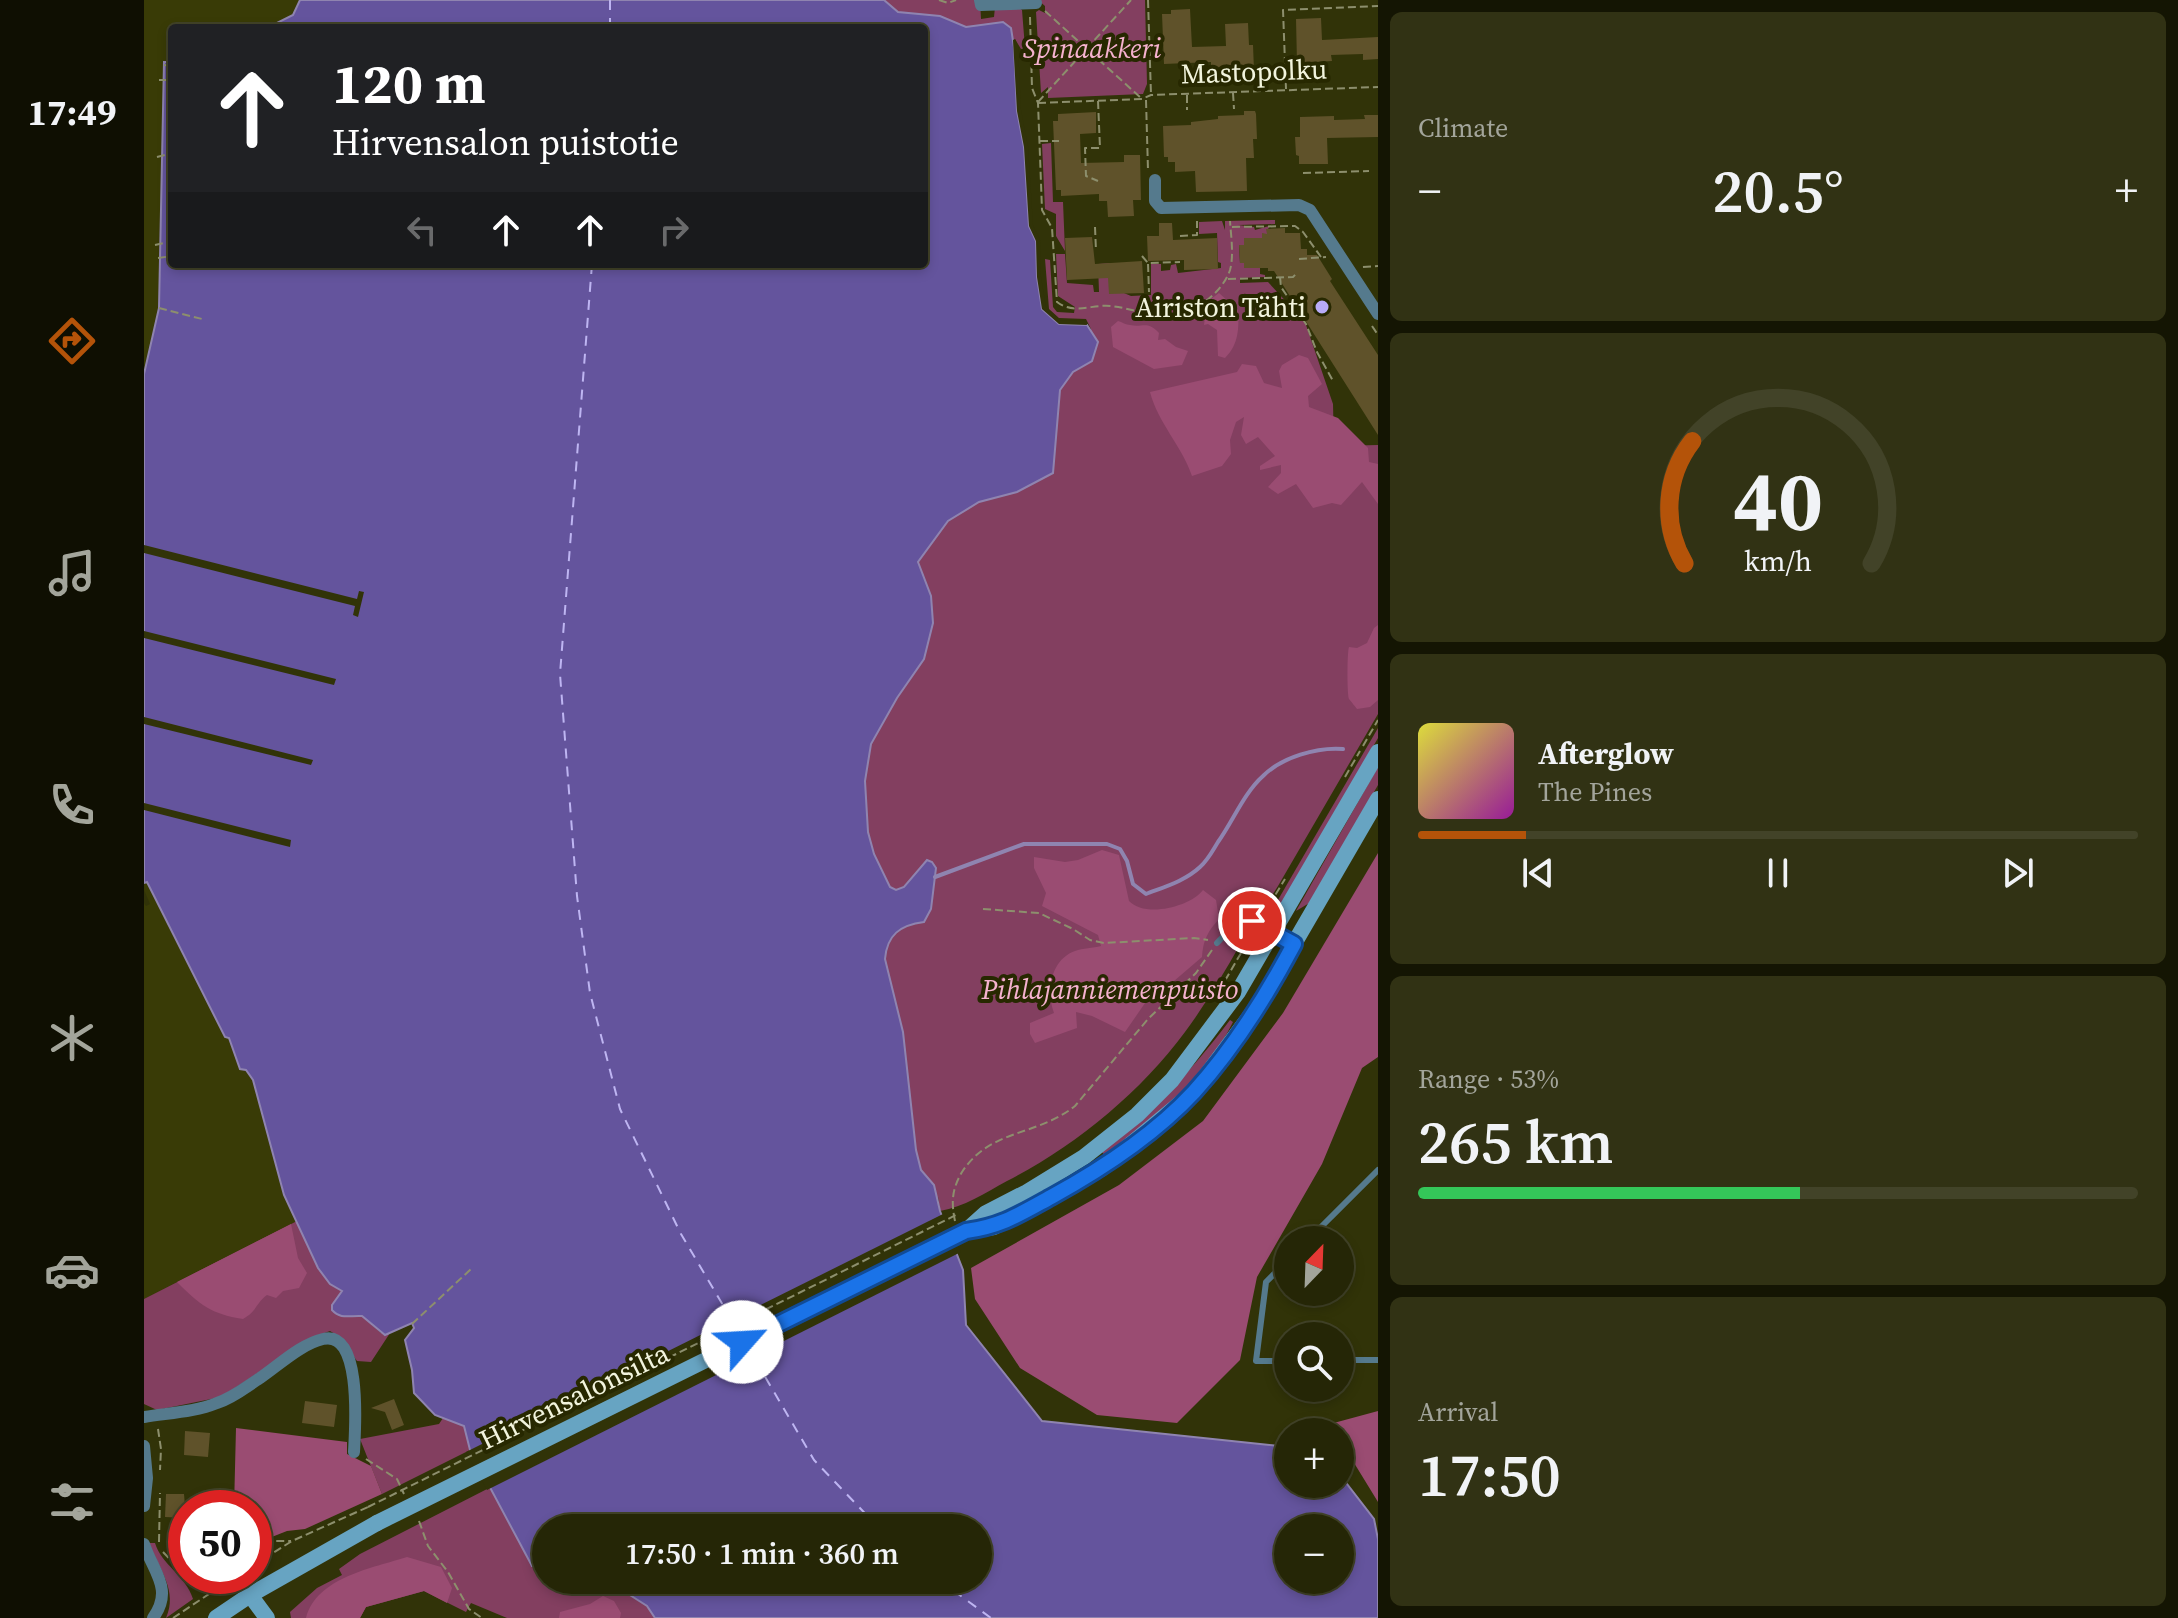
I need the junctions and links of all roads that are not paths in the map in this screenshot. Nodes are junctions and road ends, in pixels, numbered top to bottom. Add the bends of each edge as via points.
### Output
1 (980, 0) edge
2 (1036, 4) edge
3 (1155, 180) road end
4 (1374, 318) edge
5 (1378, 752) edge
6 (1378, 799) edge
7 (1274, 933) junction
8 (1217, 943) road end
9 (1294, 944) junction
10 (1378, 1170) edge
11 (1322, 1226) edge
12 (963, 1230) junction
13 (1274, 1274) edge
14 (1354, 1360) edge
15 (1378, 1360) edge
16 (1274, 1361) edge
17 (144, 1417) edge
18 (144, 1446) edge
19 (354, 1452) road end
20 (144, 1506) edge
21 (144, 1544) edge
22 (250, 1595) junction
23 (156, 1614) edge
24 (216, 1618) edge
25 (267, 1618) edge

1 - 2 street via 981,5
3 - 4 street via 1155,201 1161,208 1299,205 1310,210
5 - 7 main road
6 - 9 main road
7 - 8 lane via 1259,923 1237,922
7 - 9 lane
7 - 12 main road via 1205,1038 1137,1115 1084,1157
9 - 12 main road via 1226,1051 1194,1092 1153,1129 1075,1184 994,1227
10 - 11 lane
12 - 22 main road, Hirvensalonsilta, bridge via 377,1523
13 - 16 lane via 1266,1282 1256,1361
14 - 15 lane
17 - 19 street via 216,1404 310,1345 332,1338 354,1374
18 - 20 street
21 - 23 street via 163,1590
22 - 24 main road, Hirvensalonsilta
22 - 25 main road

